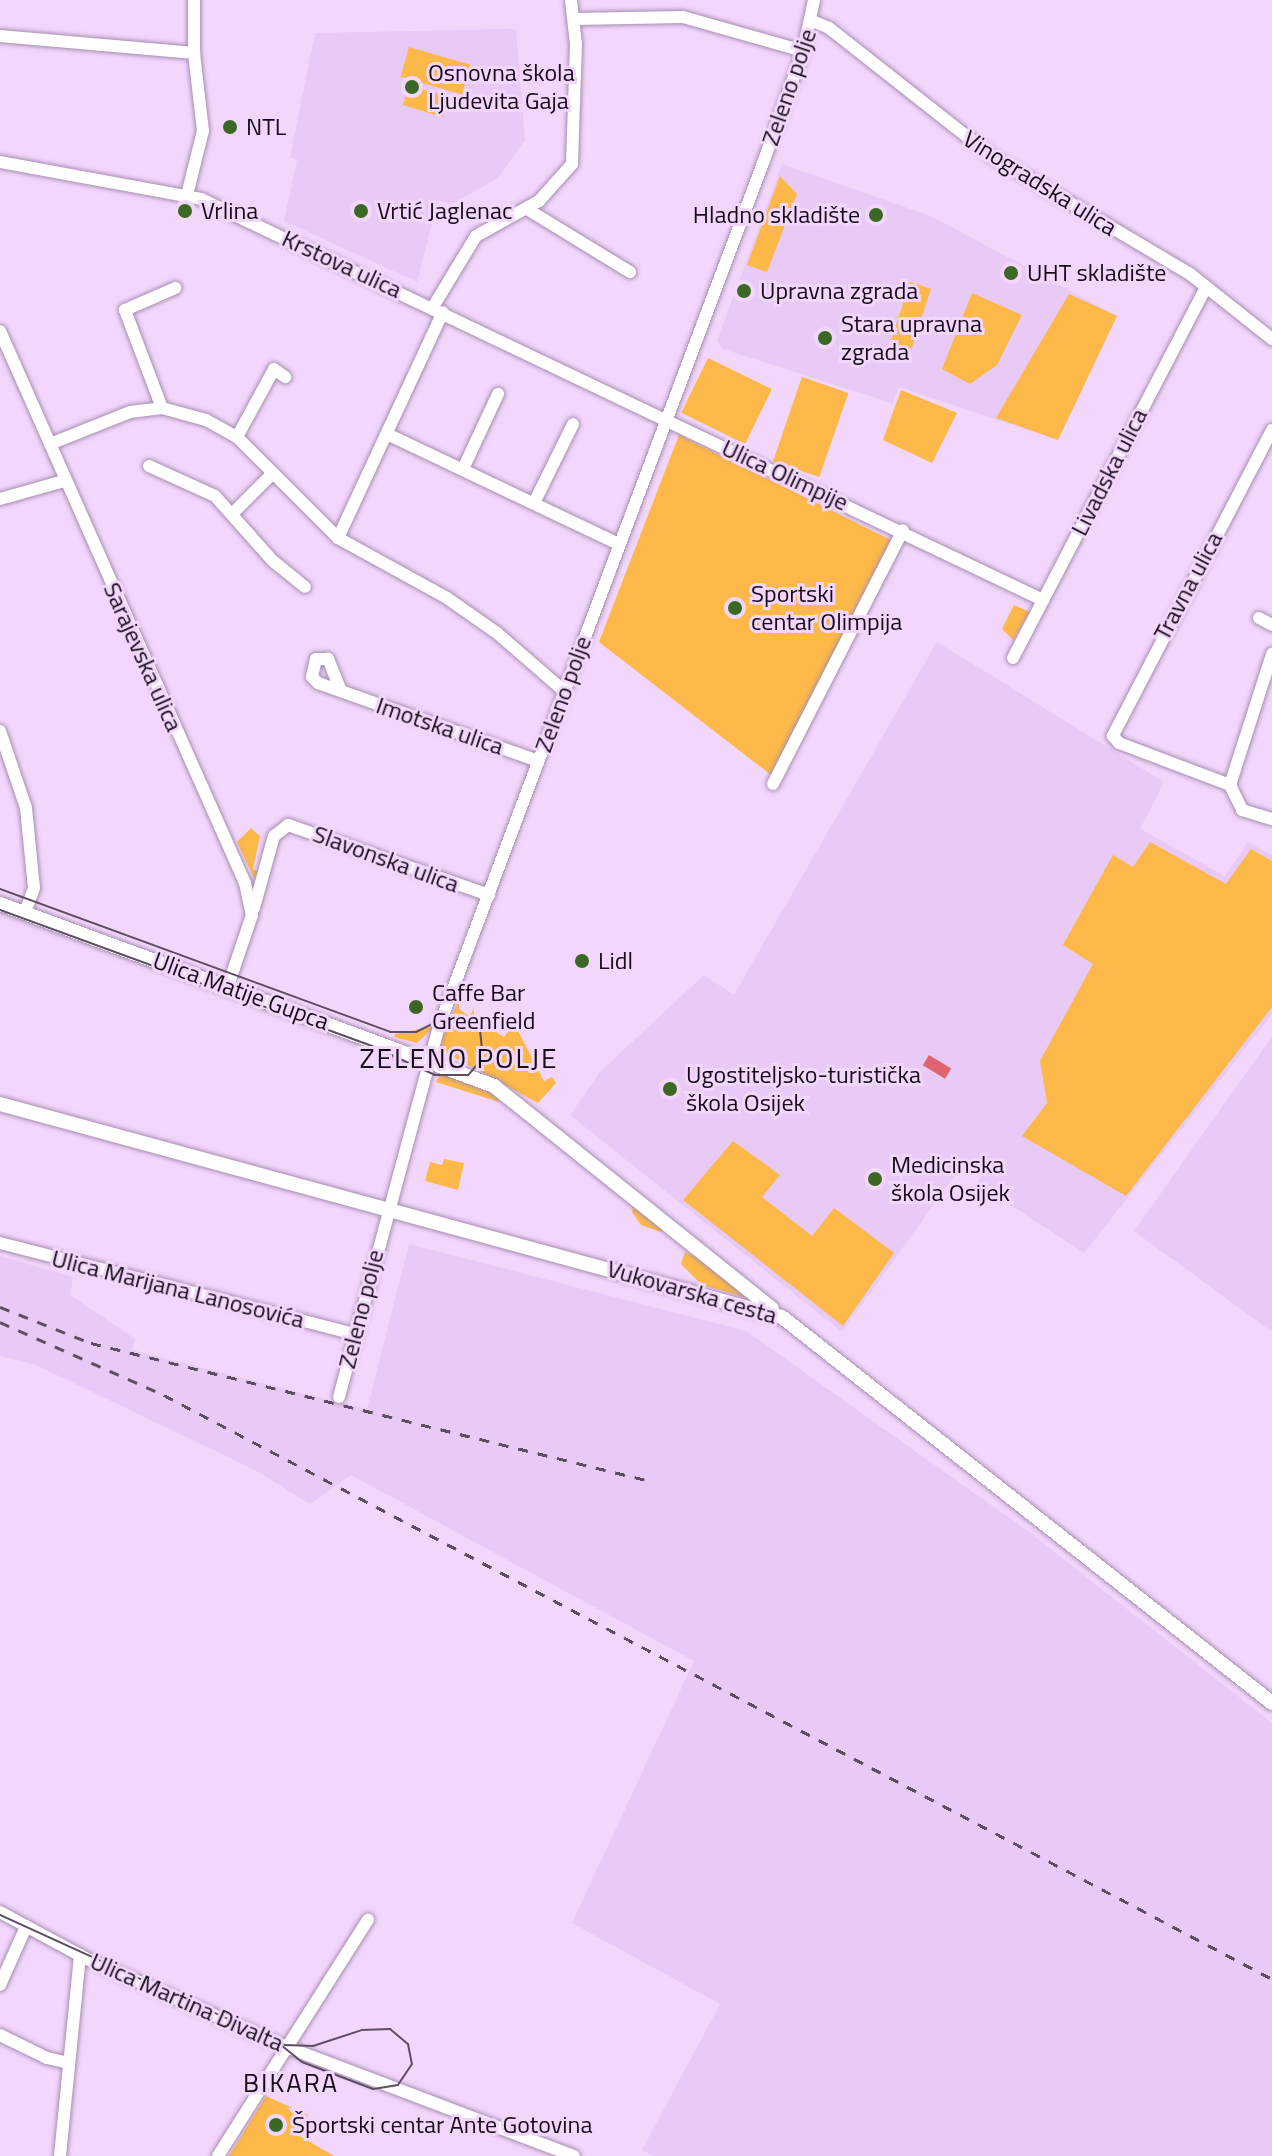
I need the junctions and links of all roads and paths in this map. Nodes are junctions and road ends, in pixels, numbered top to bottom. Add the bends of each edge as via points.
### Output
1 (194, 0) edge
2 (571, 0) edge
3 (814, 0) edge
4 (574, 19) junction
5 (812, 21) junction
6 (0, 36) edge
7 (803, 51) junction
8 (194, 53) junction
9 (0, 162) edge
10 (187, 195) junction
11 (527, 209) junction
12 (630, 272) dead end
13 (1206, 287) junction
14 (175, 288) dead end
15 (438, 309) junction
16 (0, 331) edge
17 (1272, 339) edge
18 (285, 377) dead end
19 (498, 394) dead end
20 (162, 408) junction
21 (667, 420) junction
22 (573, 424) dead end
23 (1272, 430) edge
24 (387, 434) junction
25 (237, 437) junction
26 (50, 444) junction
27 (149, 466) dead end
28 (463, 469) junction
29 (273, 473) junction
30 (64, 481) junction
31 (0, 499) edge
32 (534, 503) junction
33 (232, 514) junction
34 (903, 530) junction
35 (338, 538) junction
36 (619, 544) junction
37 (305, 587) dead end
38 (1043, 600) junction
39 (1259, 618) dead end
40 (1272, 625) edge
41 (1272, 654) edge
42 (1013, 658) dead end
43 (341, 691) dead end
44 (564, 691) junction
45 (0, 731) edge
46 (538, 761) junction
47 (773, 784) dead end
48 (1230, 785) junction
49 (1272, 819) edge
50 (489, 895) junction
51 (0, 904) edge
52 (25, 913) junction
53 (252, 915) junction
54 (228, 986) junction
55 (428, 1059) junction
56 (0, 1104) edge
57 (387, 1208) junction
58 (0, 1243) edge
59 (782, 1317) junction
60 (355, 1334) junction
61 (339, 1397) dead end
62 (1272, 1703) edge
63 (0, 1912) edge
64 (368, 1920) dead end
65 (0, 1923) edge
66 (25, 1929) junction
67 (80, 1955) junction
68 (0, 1985) edge
69 (0, 2035) edge
70 (284, 2046) junction
71 (69, 2063) junction
72 (60, 2156) edge
73 (218, 2156) edge
74 (574, 2156) edge

1 - 8 street
2 - 4 street
3 - 5 street, Zeleno polje
4 - 7 street via 683,17
4 - 11 street via 572,164 558,186
5 - 7 street, Zeleno polje
5 - 13 street, Vinogradska ulica via 829,28 993,157
6 - 8 street
7 - 21 street, Zeleno polje
8 - 10 street via 203,131
9 - 10 street, Krstova ulica
10 - 15 street, Krstova ulica
11 - 12 street
11 - 15 street via 476,236
13 - 17 street, Vinogradska ulica
13 - 38 street, Livadska ulica
14 - 20 street via 125,310
15 - 21 street, Krstova ulica
15 - 24 street
16 - 26 street, Sarajevska ulica
18 - 25 street via 274,369
19 - 28 street
20 - 25 street via 206,420
20 - 26 street via 130,412
21 - 34 street, Ulica Olimpije
21 - 36 street, Zeleno polje
22 - 32 street
23 - 48 street, Travna ulica via 1113,736 1119,743
24 - 28 street
24 - 35 street
25 - 29 street
26 - 30 street, Sarajevska ulica
27 - 33 street via 215,496
28 - 32 street
29 - 33 street
29 - 35 street
30 - 31 street
30 - 53 street, Sarajevska ulica via 245,883
32 - 36 street
33 - 37 street via 273,561
34 - 38 street, Ulica Olimpije
34 - 47 street
35 - 44 street via 484,624
36 - 44 street, Zeleno polje
38 - 42 street, Livadska ulica
39 - 40 street
41 - 48 street
43 - 46 street, Imotska ulica
44 - 46 street, Zeleno polje
45 - 52 street via 19,777 28,822 34,888
46 - 50 street, Zeleno polje
48 - 49 street via 1242,810
50 - 53 street, Slavonska ulica via 284,826 274,836
50 - 55 street, Zeleno polje
51 - 52 main road, Ulica Matije Gupca
52 - 54 main road, Ulica Matije Gupca
53 - 54 street
54 - 55 main road, Ulica Matije Gupca
55 - 57 street, Zeleno polje
55 - 59 main road, Ulica Matije Gupca via 510,1095
56 - 57 main road, Vukovarska cesta
57 - 59 main road, Vukovarska cesta
57 - 60 street, Zeleno polje
58 - 60 street, Ulica Marijana Lanosovića
59 - 62 main road, Vukovarska cesta
60 - 61 street, Zeleno polje
63 - 66 street, Ulica Martina Divalta
64 - 70 street
65 - 66 street, Ulica Martina Divalta
66 - 67 street, Ulica Martina Divalta
66 - 68 street
67 - 70 street, Ulica Martina Divalta
67 - 71 street
69 - 71 street
70 - 73 street
70 - 74 street, Ulica Martina Divalta
71 - 72 street

